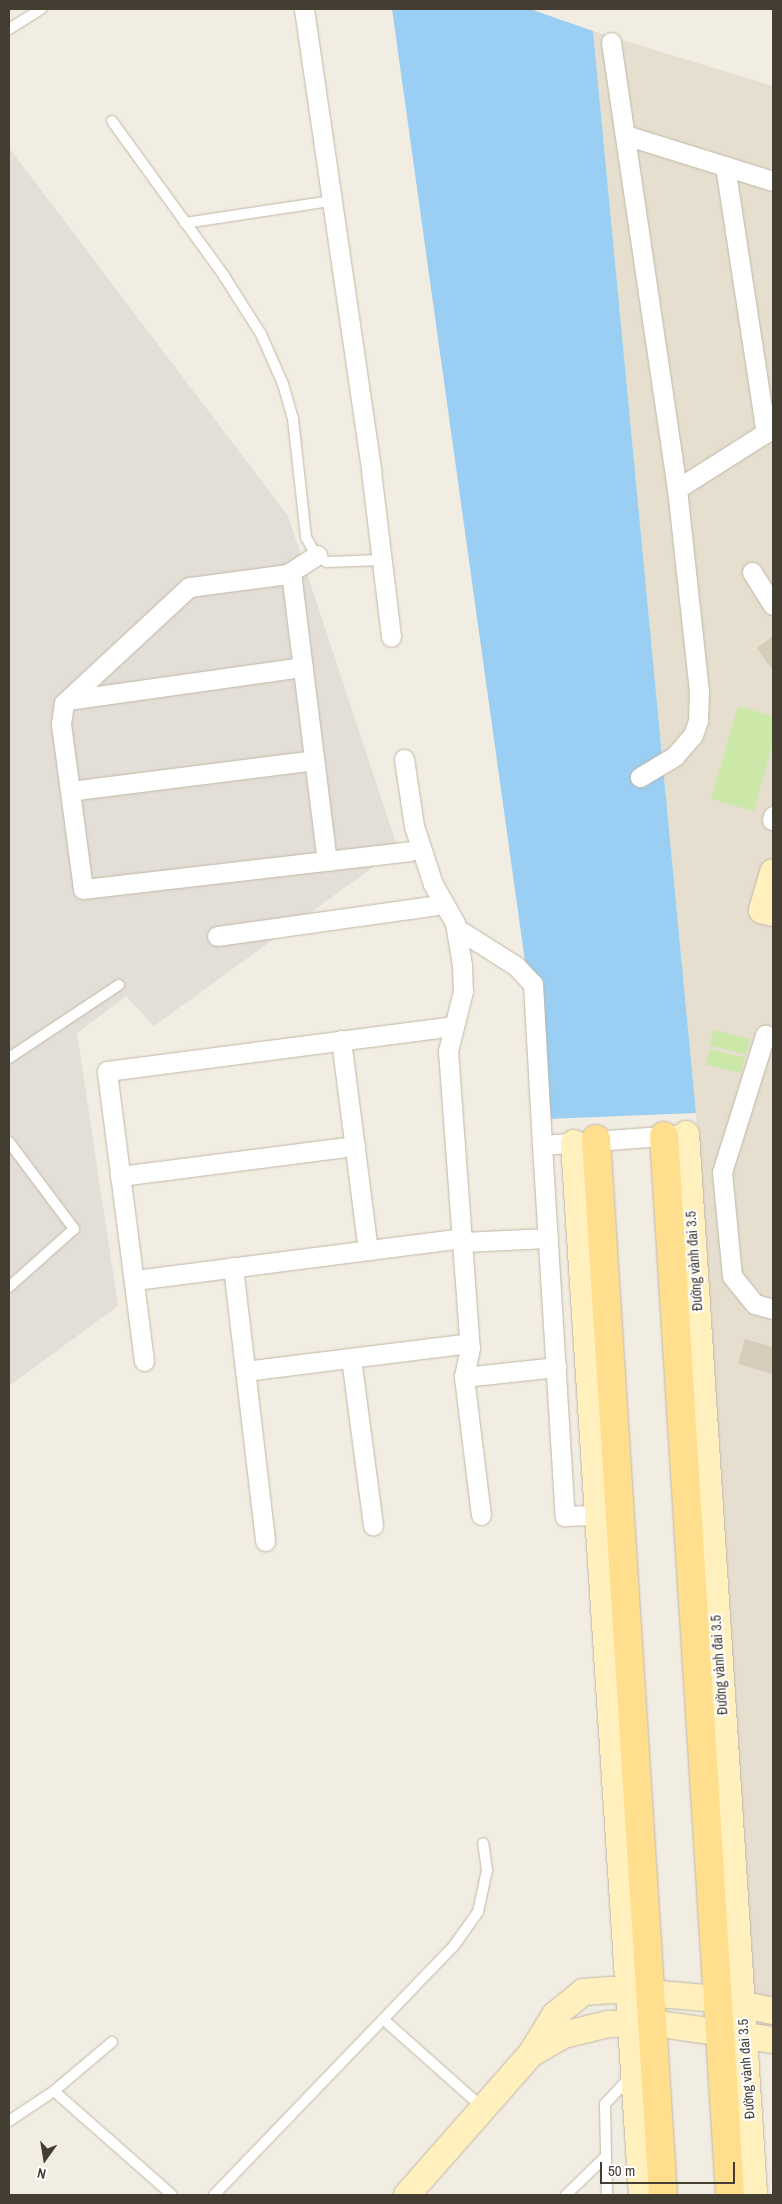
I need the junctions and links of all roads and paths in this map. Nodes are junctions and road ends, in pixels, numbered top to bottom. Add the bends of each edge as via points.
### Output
1 (41, 9) edge
2 (304, 9) edge
3 (9, 29) edge
4 (611, 42) dead end
5 (112, 122) dead end
6 (625, 136) junction
7 (725, 166) junction
8 (773, 181) edge
9 (331, 201) junction
10 (185, 223) junction
11 (770, 430) edge
12 (677, 489) junction
13 (317, 555) junction
14 (382, 560) junction
15 (752, 572) dead end
16 (291, 573) junction
17 (773, 605) edge
18 (391, 637) dead end
19 (303, 667) junction
20 (68, 700) junction
21 (404, 759) dead end
22 (314, 760) junction
23 (640, 777) dead end
24 (70, 791) junction
25 (410, 851) dead end
26 (327, 860) junction
27 (773, 872) edge
28 (444, 904) junction
29 (773, 913) edge
30 (456, 928) junction
31 (217, 936) dead end
32 (119, 984) dead end
33 (453, 1026) junction
34 (773, 1037) edge
35 (341, 1040) junction
36 (9, 1058) edge
37 (675, 1135) joint
38 (585, 1141) junction
39 (9, 1142) edge
40 (542, 1145) junction
41 (354, 1146) junction
42 (120, 1176) junction
43 (548, 1238) junction
44 (462, 1240) junction
45 (368, 1250) junction
46 (233, 1268) junction
47 (135, 1280) junction
48 (9, 1287) edge
49 (773, 1309) edge
50 (469, 1343) junction
51 (351, 1358) junction
52 (144, 1361) dead end
53 (556, 1367) junction
54 (245, 1371) junction
55 (464, 1377) junction
56 (481, 1515) dead end
57 (598, 1515) junction
58 (373, 1526) dead end
59 (265, 1541) dead end
60 (483, 1843) dead end
61 (640, 1992) junction
62 (730, 2002) junction
63 (773, 2011) edge
64 (383, 2019) junction
65 (642, 2024) junction
66 (732, 2032) junction
67 (773, 2040) edge
68 (112, 2042) dead end
69 (531, 2054) junction
70 (634, 2073) junction
71 (54, 2092) junction
72 (485, 2110) junction
73 (9, 2122) edge
74 (604, 2158) junction
75 (172, 2195) edge
76 (214, 2195) edge
77 (407, 2195) edge
78 (566, 2195) edge
79 (607, 2195) edge
80 (642, 2195) edge
81 (663, 2195) edge
82 (730, 2195) edge
83 (754, 2195) edge

1 - 3 lane
2 - 9 street
4 - 6 street
5 - 10 lane
6 - 7 street
6 - 12 street
7 - 8 street
7 - 11 street
9 - 10 lane
9 - 14 street
10 - 13 lane via 261,334 283,384 293,419 306,537
11 - 12 street
12 - 23 street via 699,691 698,721 693,735 675,756
13 - 14 lane via 327,562
13 - 16 street
14 - 18 street
15 - 17 street
16 - 19 street
16 - 20 street via 189,587
19 - 20 street
19 - 22 street
20 - 24 street via 62,706 61,724
21 - 28 street via 414,826 433,884
22 - 24 street
22 - 26 street
24 - 26 street via 83,889
25 - 26 street
27 - 29 main road via 762,910
28 - 30 street
28 - 31 street
30 - 33 street via 463,991
30 - 40 street via 516,966 532,984
32 - 36 lane
33 - 35 street
33 - 44 street via 448,1051
34 - 49 street via 764,1034 722,1172 732,1276 755,1304
35 - 41 street
35 - 42 street via 107,1071
37 - 38 street
37 - 62 main road, Đường vành đai 3.5
38 - 40 street
38 - 57 main road
38 - 61 main road
39 - 48 lane via 74,1229
40 - 43 street
41 - 42 street
41 - 45 street
42 - 47 street
43 - 44 street
43 - 53 street
44 - 45 street
44 - 50 street
45 - 46 street
46 - 47 street
46 - 54 street
47 - 52 street
50 - 51 street
50 - 55 street
51 - 54 street
51 - 58 street
53 - 55 street
53 - 57 street via 565,1516
54 - 59 street
55 - 56 street
57 - 61 main road
60 - 64 lane via 487,1870 478,1912 453,1947
61 - 62 main road
61 - 65 main road
61 - 69 main road via 583,1992 555,2015
62 - 63 main road
62 - 66 main road, Đường vành đai 3.5
64 - 72 lane
64 - 76 lane
65 - 66 main road
65 - 69 main road via 586,2027 563,2035
65 - 70 main road
65 - 81 main road
66 - 67 main road
66 - 82 main road, Đường vành đai 3.5
66 - 83 main road, Đường vành đai 3.5
68 - 71 lane
69 - 72 main road
70 - 74 lane via 605,2104
70 - 80 main road
71 - 73 lane
71 - 75 lane
72 - 77 main road
74 - 78 lane
74 - 79 lane

